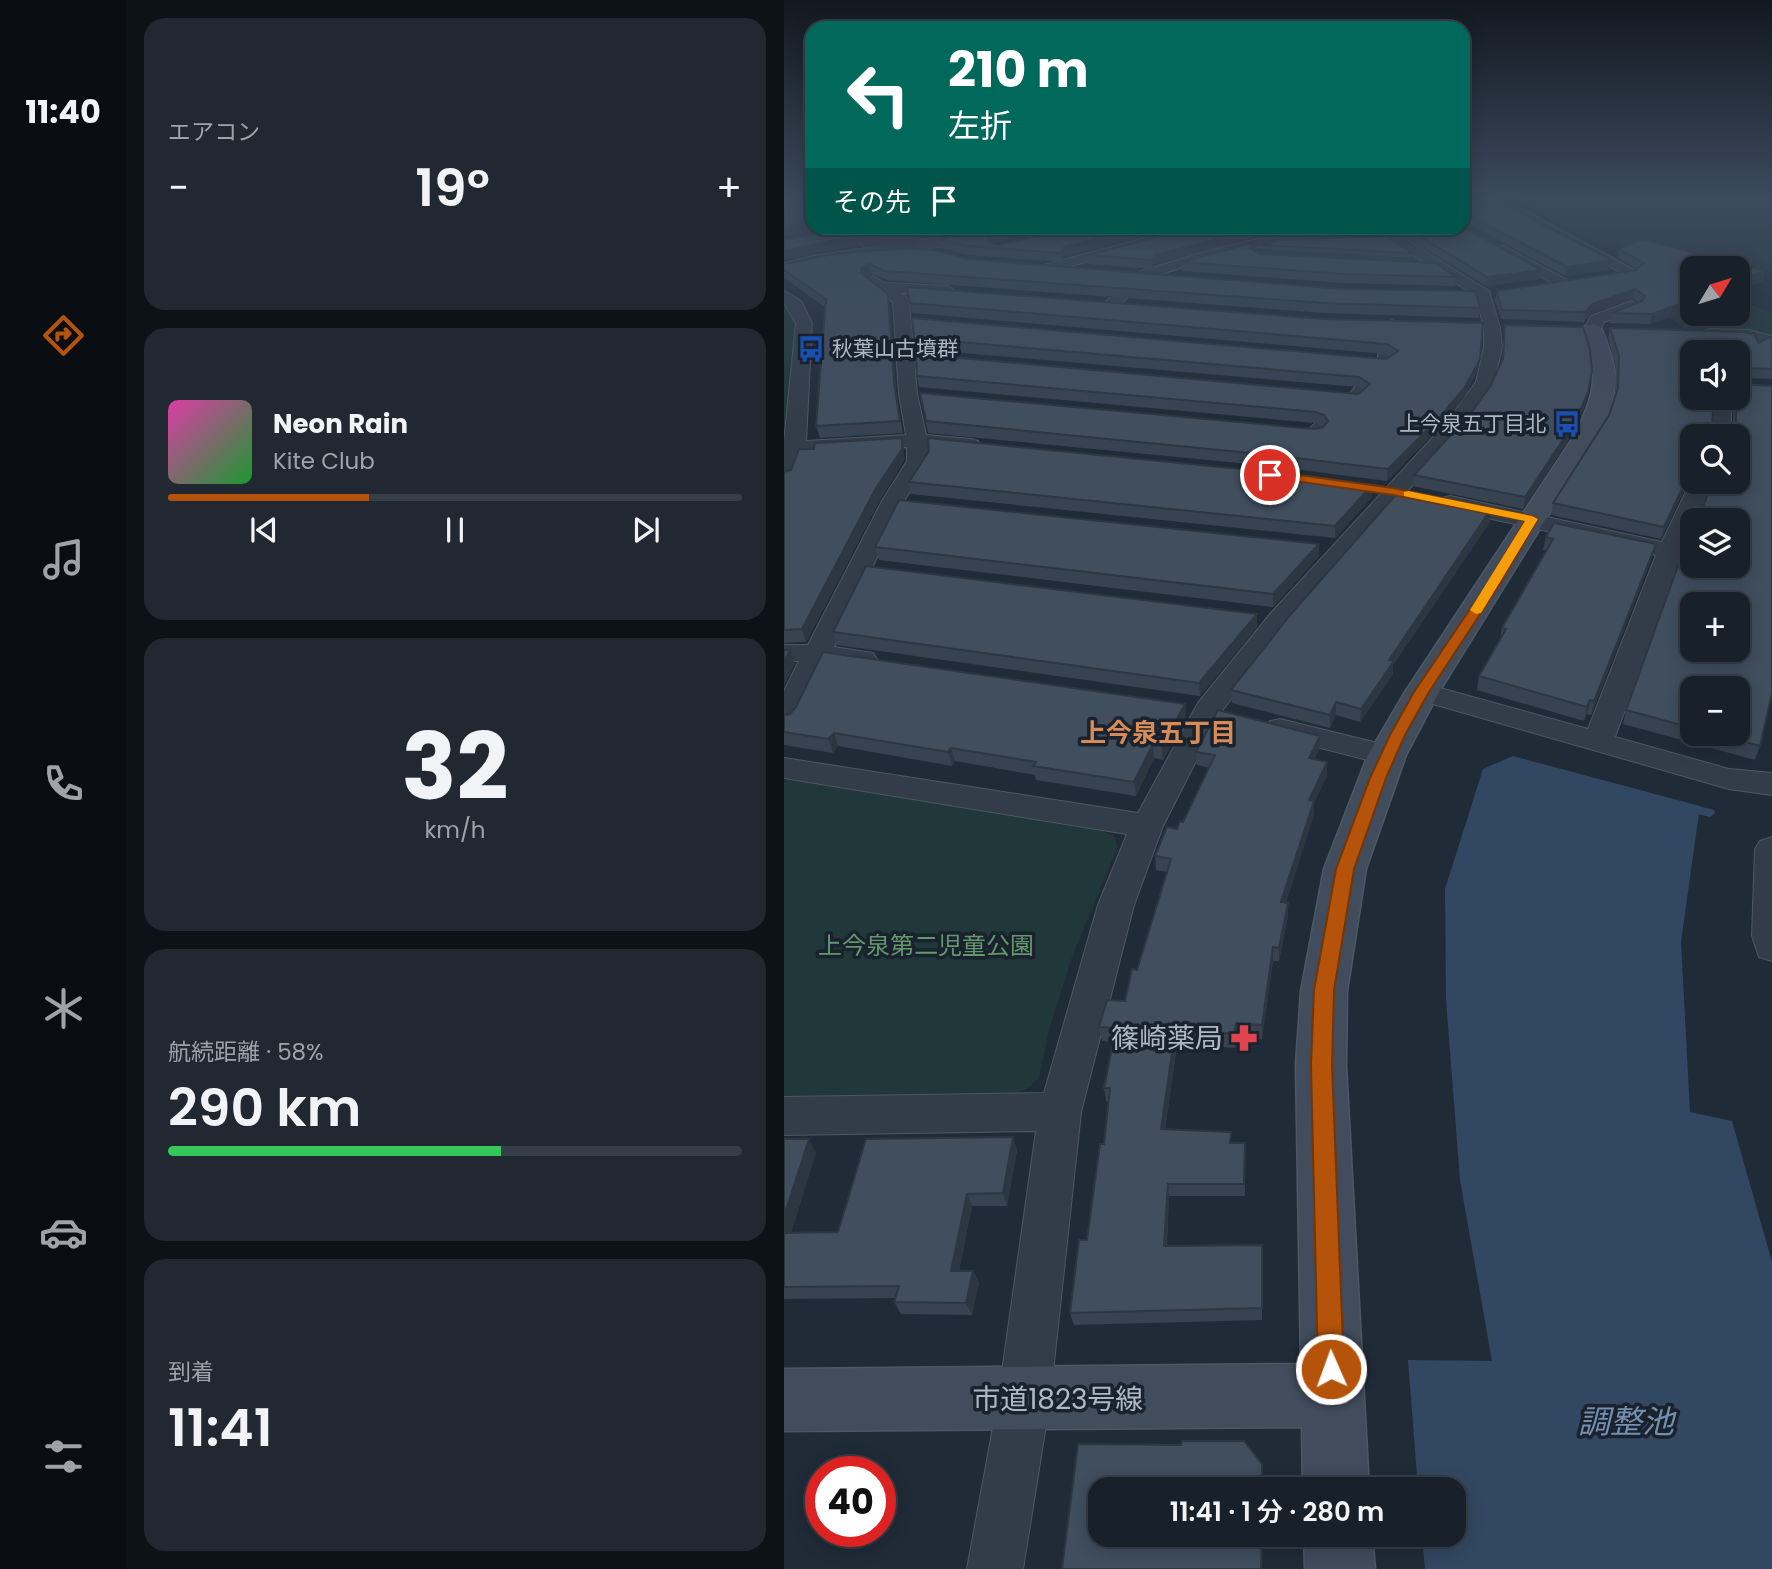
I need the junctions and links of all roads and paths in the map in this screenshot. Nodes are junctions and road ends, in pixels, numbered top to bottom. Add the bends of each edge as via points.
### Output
1 (861, 272) edge
2 (1116, 272) edge
3 (1152, 272) edge
4 (1448, 272) edge
5 (1548, 272) edge
6 (1632, 272) edge
7 (1146, 274) junction
8 (1185, 278) edge
9 (1604, 278) edge
10 (883, 286) junction
11 (1538, 288) edge
12 (966, 292) edge
13 (1457, 294) edge
14 (1491, 294) junction
15 (784, 296) edge
16 (1138, 306) edge
17 (1632, 306) edge
18 (1392, 324) edge
19 (1595, 330) joint
20 (1703, 340) edge
21 (1772, 341) edge
22 (1359, 359) edge
23 (1386, 362) junction
24 (1331, 394) edge
25 (1358, 396) junction
26 (1288, 430) edge
27 (1315, 432) junction
28 (917, 440) junction
29 (789, 447) edge
30 (998, 448) edge
31 (1243, 472) edge
32 (1270, 475) junction
33 (784, 476) edge
34 (1297, 478) edge
35 (1402, 494) junction
36 (1696, 494) edge
37 (893, 501) junction
38 (921, 504) edge
39 (1532, 519) junction
40 (1670, 551) junction
41 (861, 568) junction
42 (888, 571) edge
43 (784, 653) edge
44 (817, 653) junction
45 (884, 663) edge
46 (1422, 692) junction
47 (1218, 713) junction
48 (784, 719) edge
49 (1598, 741) junction
50 (1387, 755) junction
51 (784, 768) edge
52 (1772, 784) edge
53 (1147, 826) junction
54 (1772, 849) edge
55 (1771, 940) edge
56 (1060, 1112) junction
57 (784, 1116) edge
58 (1332, 1395) junction
59 (784, 1399) edge
60 (1024, 1399) junction
61 (1335, 1477) edge
62 (1339, 1547) edge
63 (995, 1569) edge
64 (1340, 1569) edge

1 - 10 street
2 - 7 street
3 - 7 street
4 - 14 street
5 - 11 street via 1570,283
6 - 9 street
7 - 8 street
7 - 16 street via 1105,303
10 - 12 street
10 - 28 street via 901,300 909,319
13 - 14 street
14 - 35 street via 1490,369 1476,397
15 - 29 street via 804,323
17 - 19 street via 1597,319
18 - 23 street
19 - 39 street via 1604,362 1602,399 1588,433
20 - 21 street via 1699,334 1748,335
22 - 23 street
23 - 25 street
24 - 25 street
25 - 27 street
26 - 27 street
27 - 32 street
28 - 29 street
28 - 30 street
28 - 37 street via 918,461
29 - 33 street
31 - 32 street
32 - 34 street
35 - 39 street
35 - 47 street via 1329,548 1267,617
36 - 40 street
37 - 38 street
37 - 41 street
39 - 40 street
39 - 46 street
40 - 49 street
41 - 42 street
41 - 44 street
43 - 44 street
44 - 45 street
44 - 48 street
46 - 49 street
46 - 50 street
47 - 50 street
47 - 53 street
49 - 52 street via 1729,779
50 - 58 street via 1345,869 1324,990 1321,1065
51 - 53 street
53 - 56 street via 1116,905
54 - 55 street
56 - 57 street
56 - 60 street
58 - 60 street, 市道1823号線
58 - 61 street
59 - 60 street, 市道1823号線
60 - 63 street
62 - 64 street

